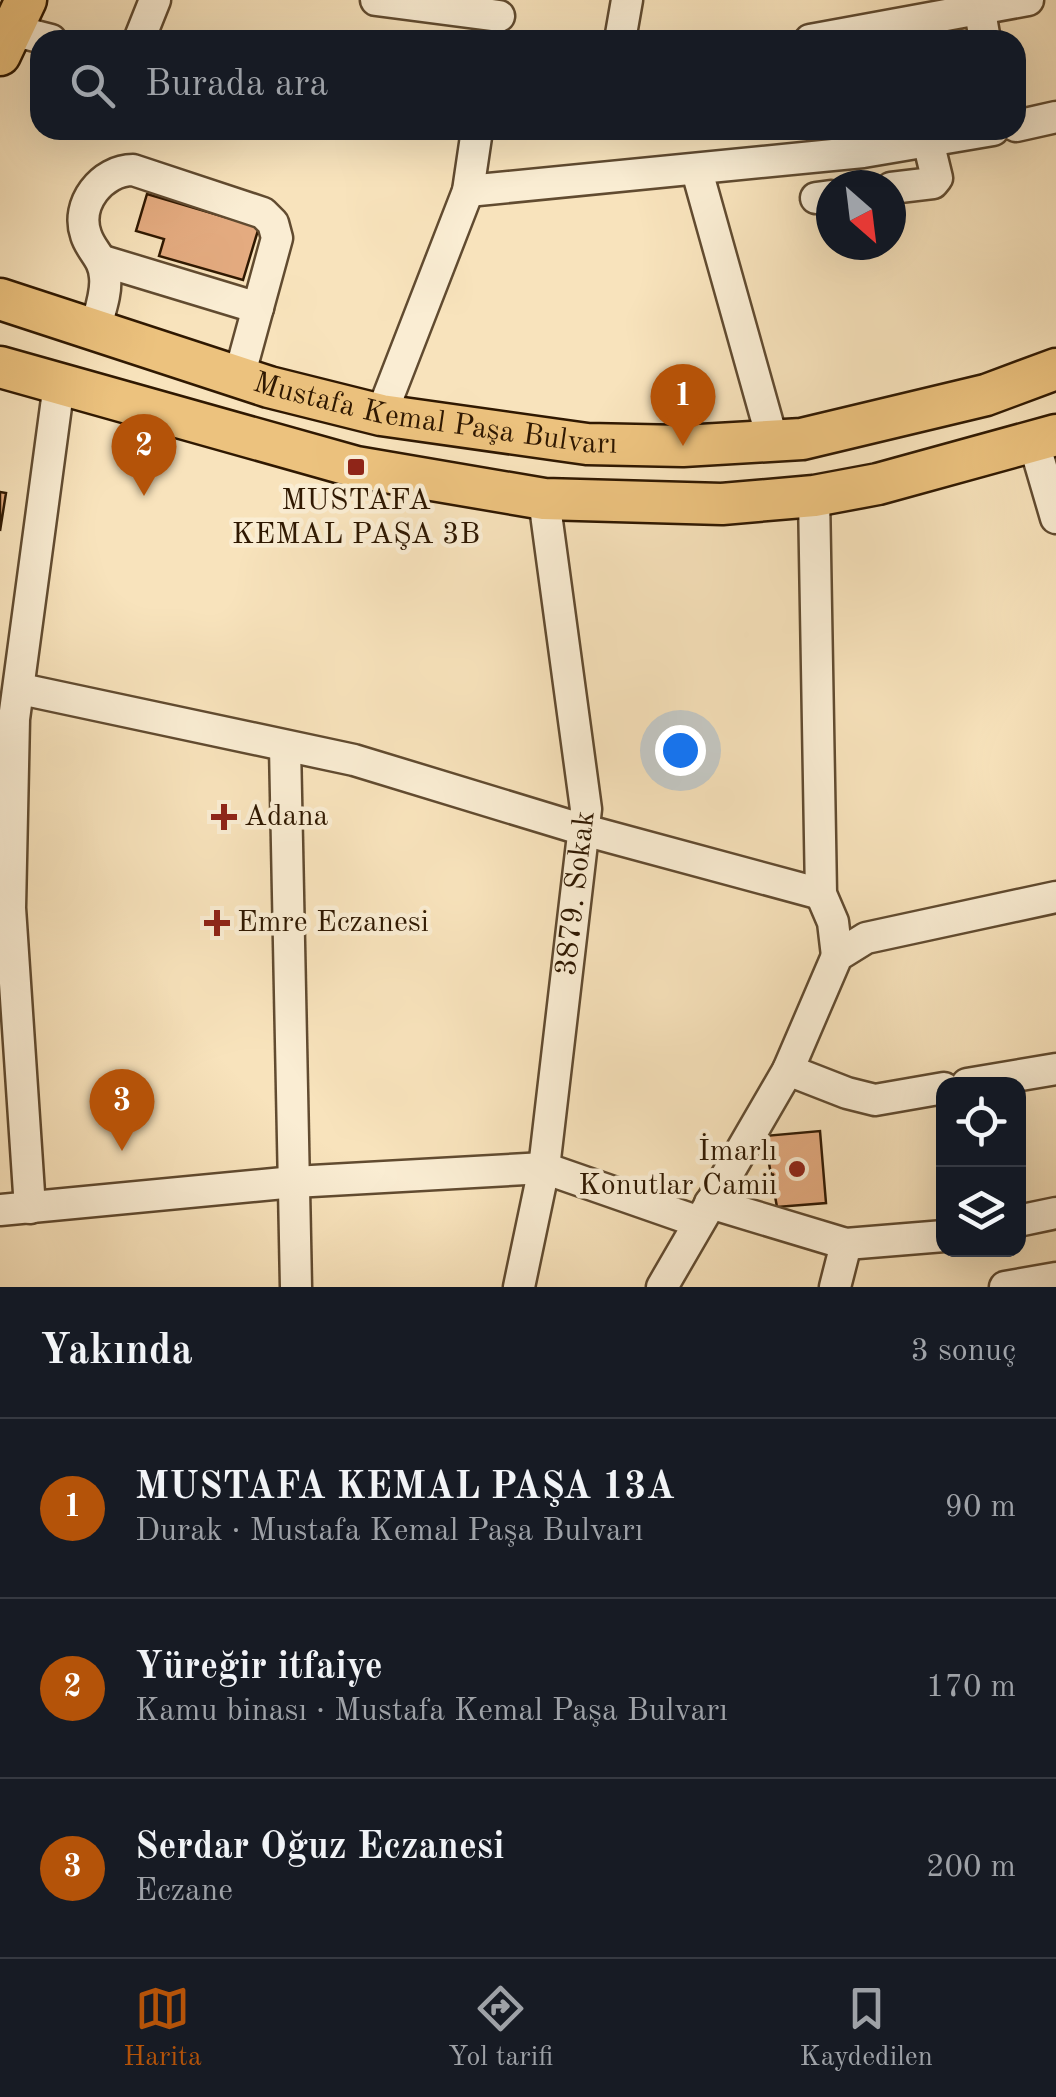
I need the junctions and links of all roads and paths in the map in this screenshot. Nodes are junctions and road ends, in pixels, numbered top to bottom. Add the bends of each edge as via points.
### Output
1 (155, 0) edge
2 (376, 0) edge
3 (627, 0) edge
4 (1028, 0) edge
5 (979, 4) edge
6 (498, 19) edge
7 (144, 30) edge
8 (622, 30) edge
9 (857, 30) edge
10 (983, 30) edge
11 (1056, 117) edge
12 (1026, 124) edge
13 (476, 140) edge
14 (934, 140) edge
15 (928, 141) junction
16 (697, 171) junction
17 (906, 186) edge
18 (468, 191) junction
19 (103, 261) junction
20 (0, 299) edge
21 (258, 308) junction
22 (95, 330) junction
23 (0, 366) edge
24 (1056, 369) edge
25 (239, 377) junction
26 (59, 384) junction
27 (381, 415) junction
28 (1045, 439) edge
29 (773, 442) junction
30 (814, 496) junction
31 (544, 500) junction
32 (1056, 518) edge
33 (12, 709) edge
34 (285, 746) junction
35 (584, 830) junction
36 (821, 894) junction
37 (1056, 897) edge
38 (5, 908) edge
39 (837, 956) junction
40 (9, 1025) edge
41 (1056, 1069) edge
42 (788, 1070) junction
43 (1009, 1077) edge
44 (936, 1089) edge
45 (544, 1168) junction
46 (294, 1182) junction
47 (15, 1209) edge
48 (704, 1212) junction
49 (1056, 1213) edge
50 (1026, 1219) edge
51 (936, 1237) edge
52 (846, 1244) junction
53 (1056, 1278) edge
54 (296, 1287) edge
55 (520, 1287) edge
56 (662, 1287) edge
57 (835, 1287) edge
58 (1005, 1287) edge

1 - 7 street
2 - 6 street
3 - 8 street
4 - 5 street
5 - 9 street
5 - 10 street
11 - 12 street
13 - 18 street
14 - 15 street
15 - 16 street
15 - 17 street via 937,178
16 - 18 street
16 - 29 street
18 - 27 street
19 - 21 street
19 - 21 street via 84,233 84,219 101,180 132,170 269,218 277,238
19 - 22 street via 106,285
20 - 22 main road, Mustafa Kemal Paşa Bulvarı
21 - 25 street
22 - 25 main road, Mustafa Kemal Paşa Bulvarı
23 - 26 main road, Mustafa Kemal Paşa Bulvarı
24 - 29 main road, Mustafa Kemal Paşa Bulvarı via 986,394
25 - 27 main road, Mustafa Kemal Paşa Bulvarı
26 - 31 main road, Mustafa Kemal Paşa Bulvarı via 356,467
26 - 33 street
27 - 29 main road, Mustafa Kemal Paşa Bulvarı via 587,444
28 - 30 main road, Mustafa Kemal Paşa Bulvarı
28 - 32 street
30 - 31 main road, Mustafa Kemal Paşa Bulvarı via 722,504
30 - 36 street
31 - 35 street, 3879. Sokak
33 - 34 street
33 - 38 street
34 - 35 street via 354,760
34 - 46 street
35 - 36 street
35 - 45 street, 3879. Sokak
36 - 39 street
37 - 39 street via 866,938
38 - 40 street
39 - 42 street
40 - 47 street
41 - 43 street
42 - 44 street via 875,1100
42 - 48 street
45 - 46 street
45 - 48 street
45 - 55 street, 3879. Sokak
46 - 47 street
46 - 54 street
48 - 52 street
48 - 56 street
49 - 50 street
51 - 52 street
52 - 57 street
53 - 58 street

